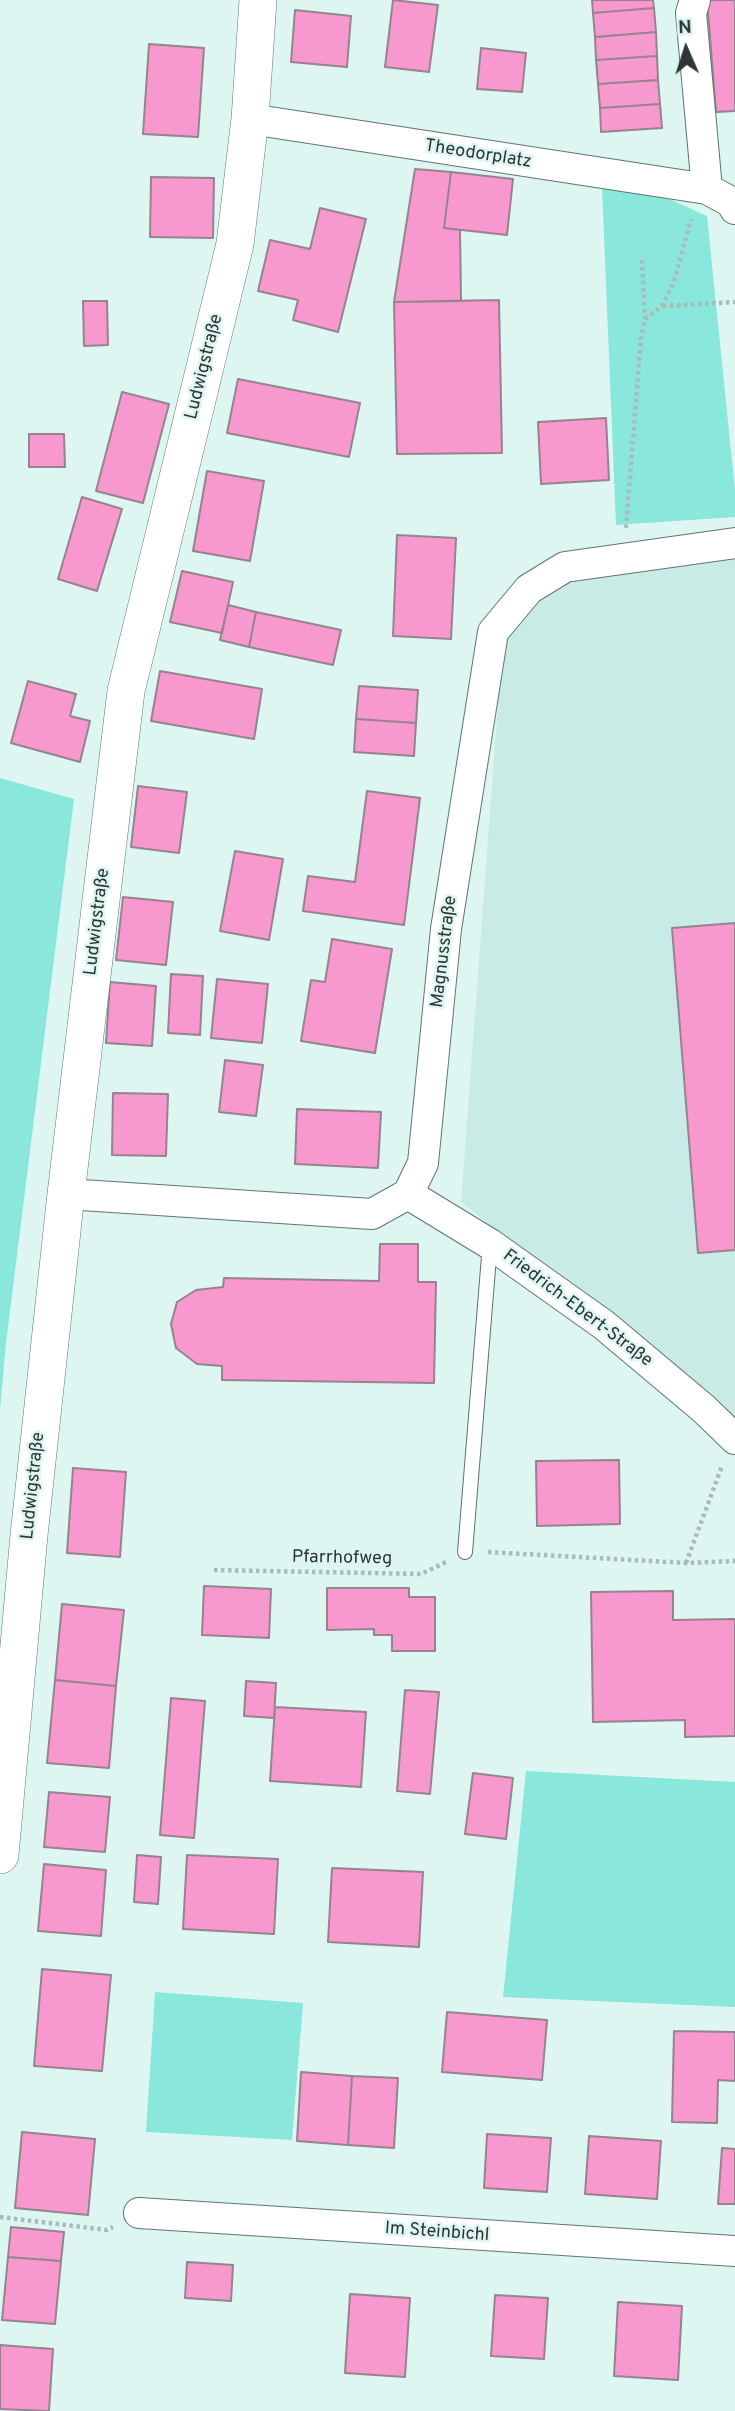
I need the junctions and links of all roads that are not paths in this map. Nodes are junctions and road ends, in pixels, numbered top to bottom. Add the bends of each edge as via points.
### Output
1 (258, 0) edge
2 (695, 0) edge
3 (250, 119) junction
4 (703, 188) junction
5 (735, 209) edge
6 (735, 544) edge
7 (66, 1194) junction
8 (408, 1194) junction
9 (490, 1244) junction
10 (734, 1438) edge
11 (466, 1552) road end
12 (0, 1855) edge
13 (139, 2213) dead end
14 (735, 2251) edge

1 - 3 street, Ludwigstraße
2 - 4 street via 691,13
3 - 4 street, Theodorplatz
3 - 7 street, Ludwigstraße via 235,244 126,691
4 - 5 street, Theodorplatz via 731,202
6 - 8 street, Magnusstraße via 565,567 529,589 493,632 446,929 423,1163
7 - 8 street via 372,1214
7 - 12 street, Ludwigstraße
8 - 9 street, Friedrich-Ebert-Straße
9 - 10 street, Friedrich-Ebert-Straße via 604,1325
9 - 11 lane
13 - 14 street, Im Steinbichl

